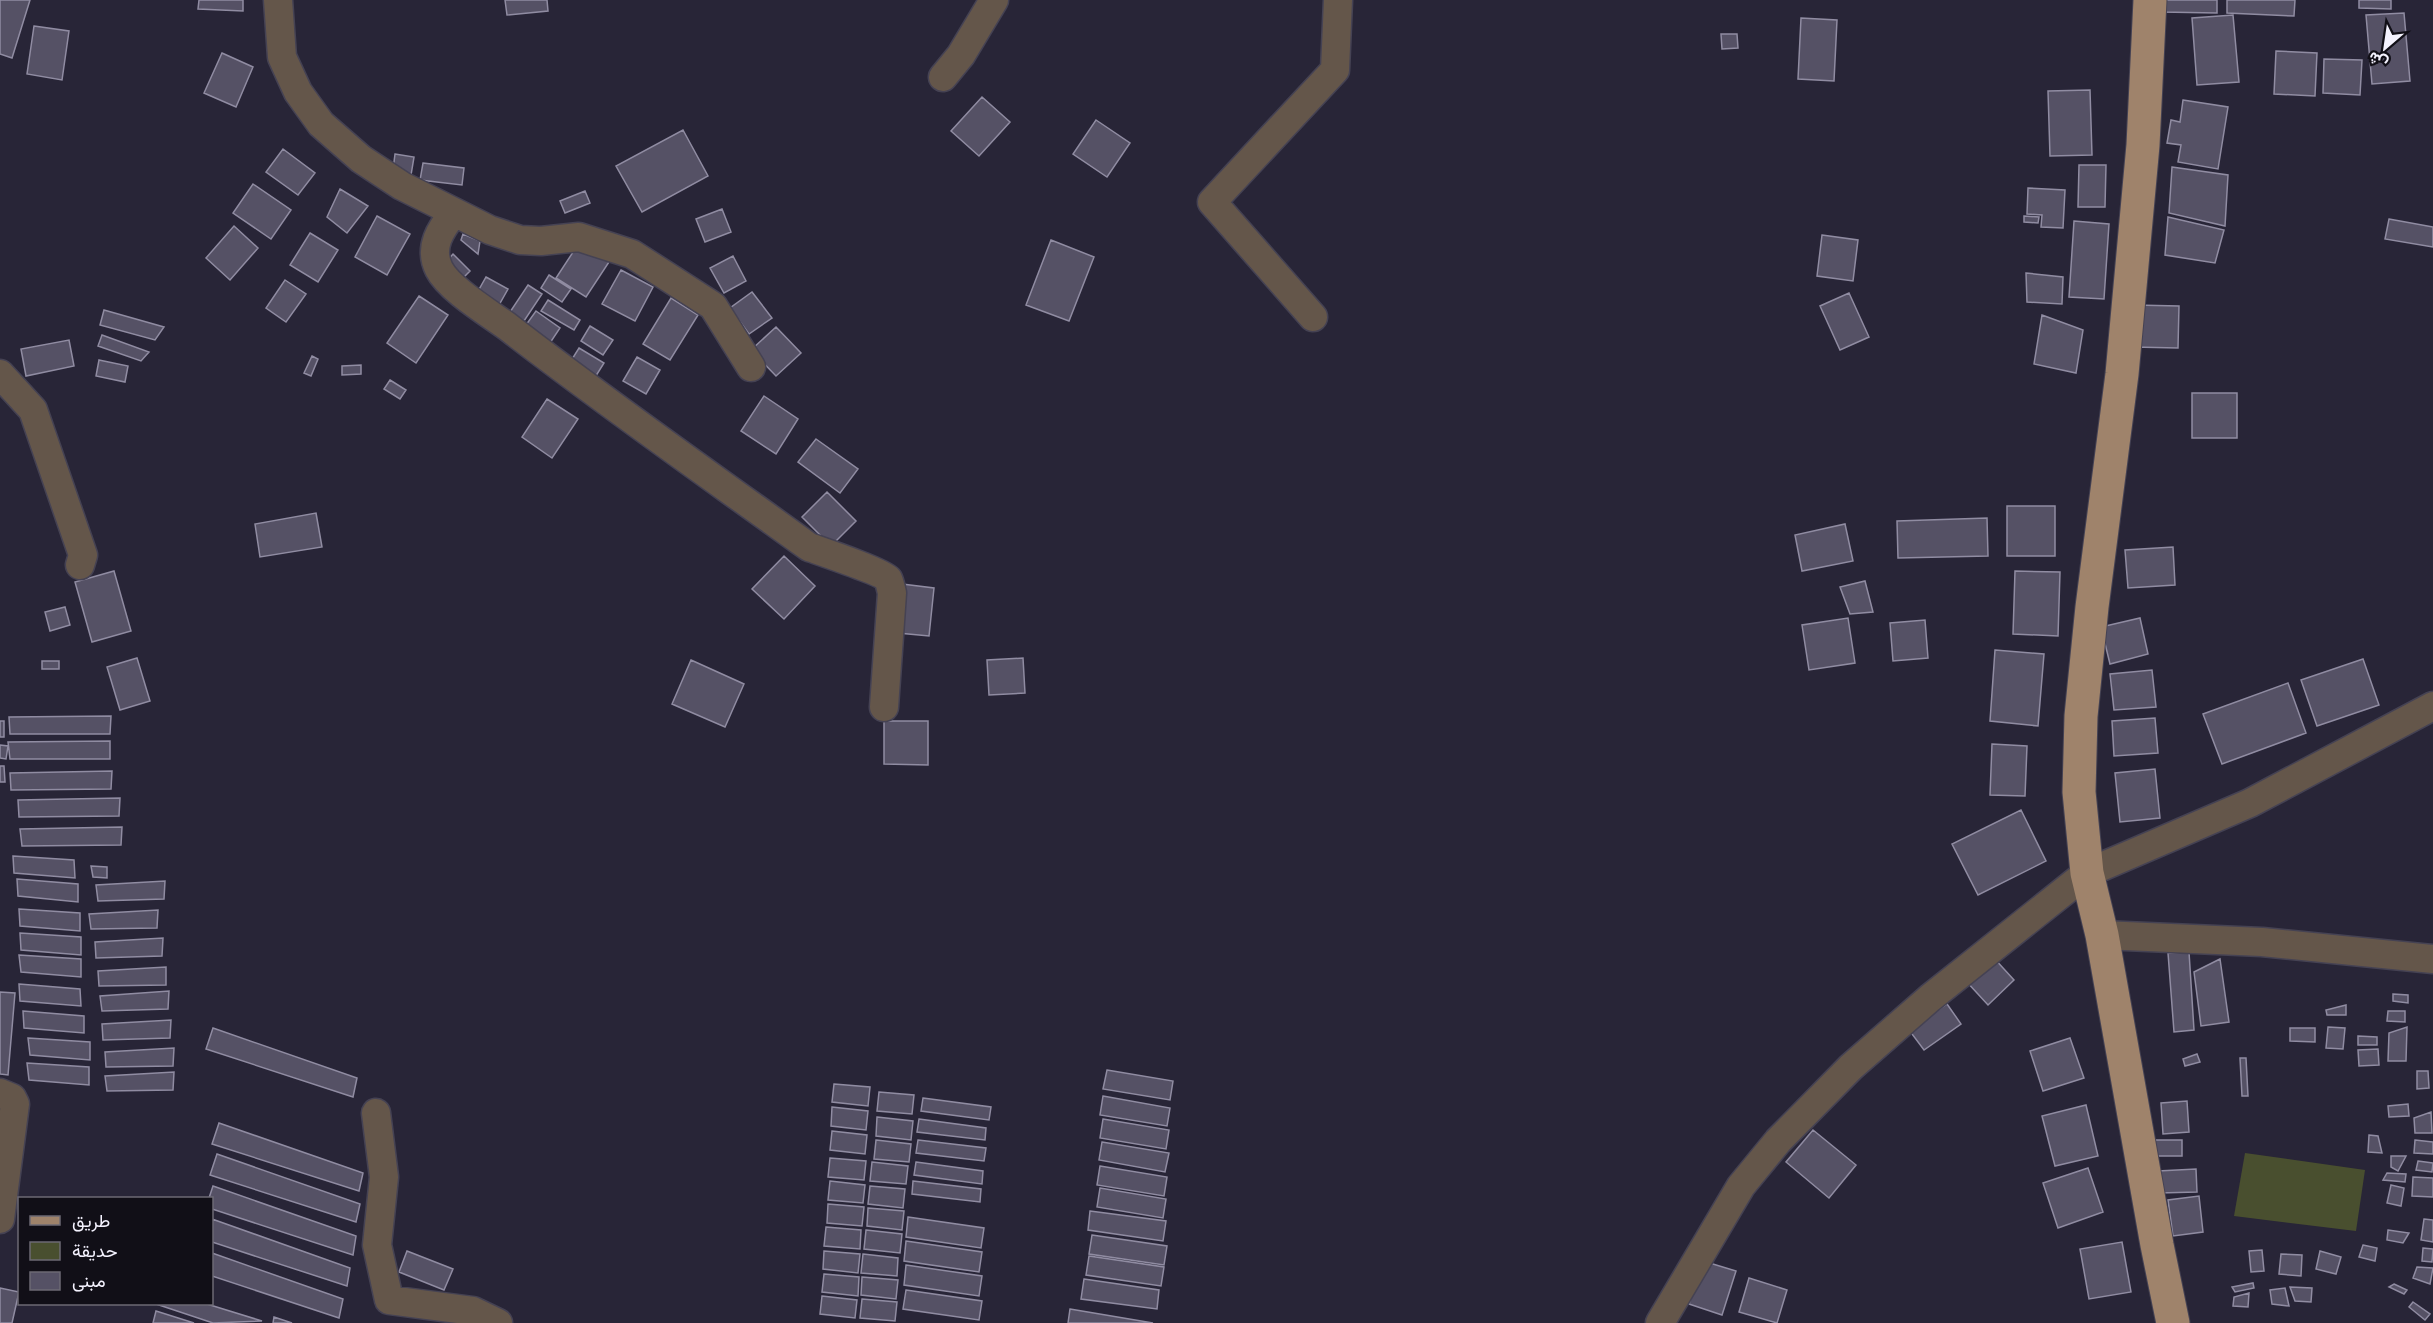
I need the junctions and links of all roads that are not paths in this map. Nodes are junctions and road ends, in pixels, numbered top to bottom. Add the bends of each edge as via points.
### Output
1 (278, 0) edge
2 (994, 0) edge
3 (1338, 0) edge
4 (2150, 0) edge
5 (943, 77) dead end
6 (454, 212) junction
7 (1313, 317) dead end
8 (751, 367) dead end
9 (0, 374) edge
10 (80, 565) dead end
11 (2433, 706) edge
12 (884, 707) dead end
13 (2086, 873) junction
14 (2102, 935) junction
15 (2433, 959) edge
16 (0, 1094) edge
17 (376, 1113) dead end
18 (0, 1219) edge
19 (388, 1311) edge
20 (498, 1323) edge
21 (1660, 1323) edge
22 (2173, 1323) edge

1 - 6 street via 282,57 298,92 321,124 361,159 402,186
2 - 5 street
3 - 7 street via 1335,70 1212,202
4 - 13 main road via 2143,145 2122,374 2081,716 2079,792
6 - 8 street via 520,240 579,237 632,254 712,306
6 - 12 street via 438,233 434,254 440,270 458,288 563,370 809,546 879,572 889,580 892,593
9 - 10 street via 33,410 82,555
11 - 13 street via 2250,803
13 - 14 main road
13 - 21 street via 1921,1006 1851,1067 1778,1141 1741,1186
14 - 15 street via 2262,942
14 - 22 main road
16 - 18 street via 12,1098 15,1104
17 - 19 street via 384,1177 377,1245
19 - 20 street via 473,1311

